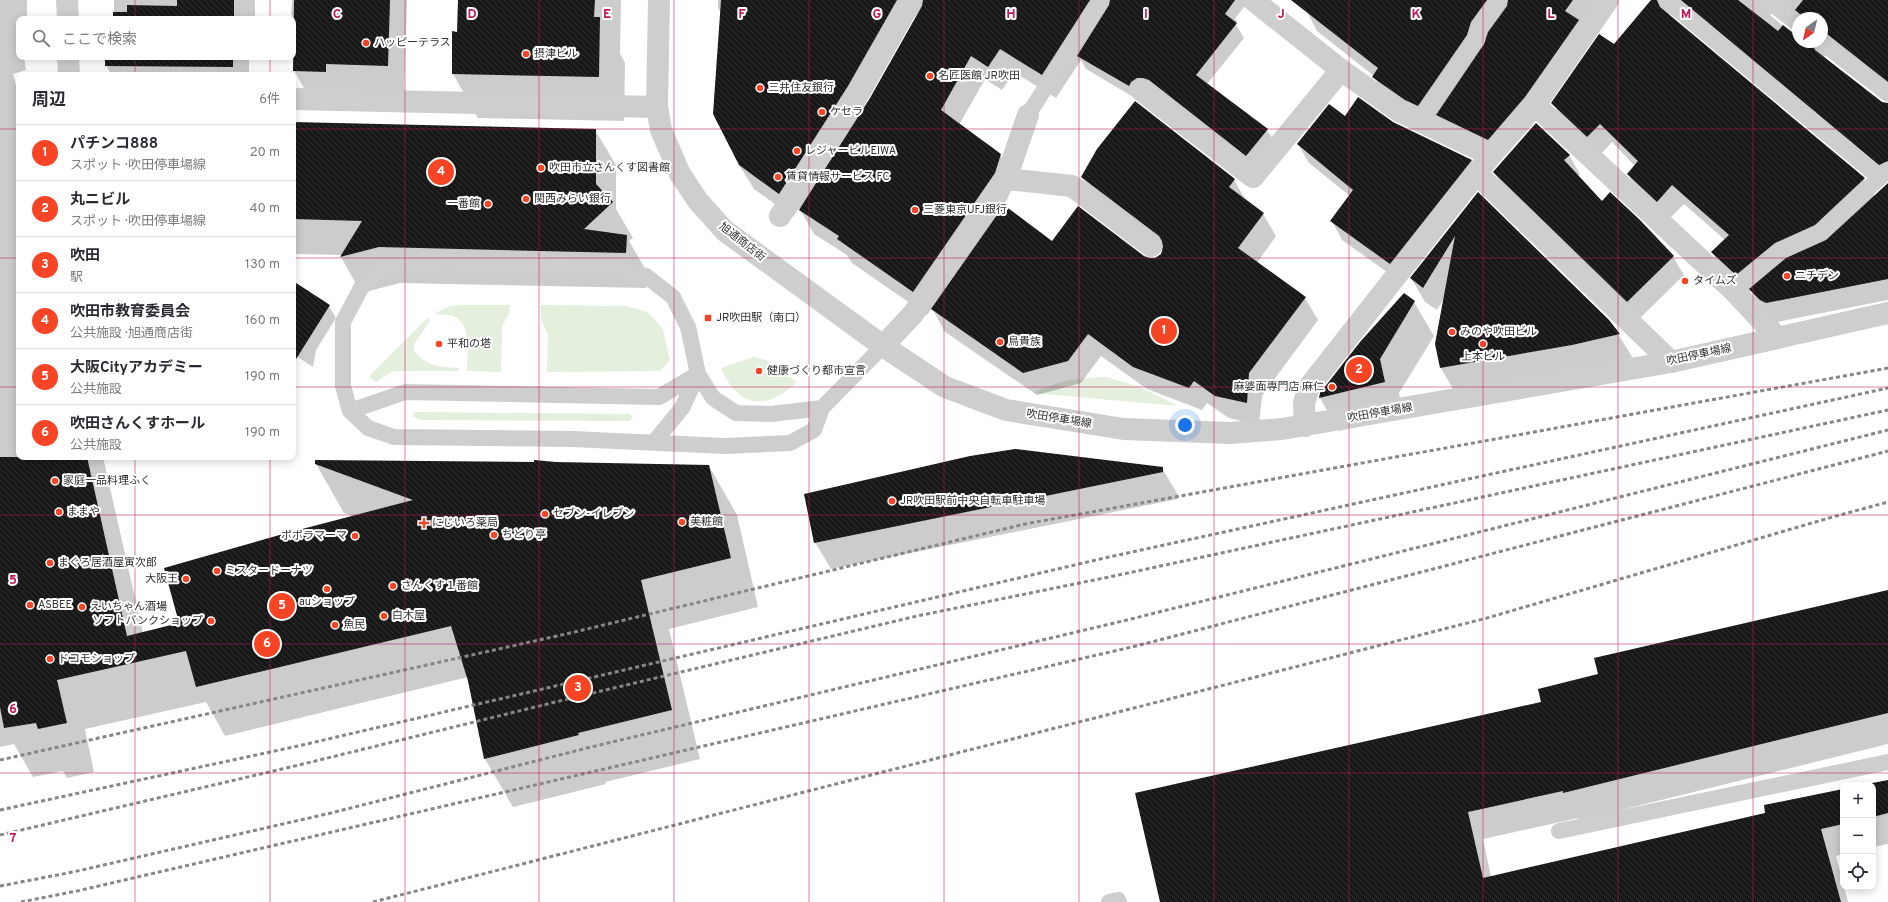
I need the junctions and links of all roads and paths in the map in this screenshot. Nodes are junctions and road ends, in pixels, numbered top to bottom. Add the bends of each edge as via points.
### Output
1 (67, 0) edge
2 (659, 0) edge
3 (911, 0) edge
4 (1102, 0) edge
5 (1253, 0) edge
6 (1499, 0) edge
7 (1608, 0) edge
8 (1666, 0) edge
9 (1768, 0) edge
10 (68, 16) edge
11 (1792, 19) edge
12 (1828, 47) edge
13 (68, 60) edge
14 (1341, 70) junction
15 (69, 72) edge
16 (1141, 90) dead end
17 (1888, 94) edge
18 (296, 99) edge
19 (1535, 105) junction
20 (657, 107) junction
21 (1028, 115) joint
22 (1420, 121) junction
23 (1491, 155) junction
24 (1477, 174) junction
25 (1884, 174) edge
26 (1006, 178) junction
27 (780, 216) dead end
28 (1151, 246) dead end
29 (1733, 290) junction
30 (1888, 313) edge
31 (1778, 338) junction
32 (882, 346) junction
33 (1671, 362) junction
34 (698, 374) junction
35 (822, 408) junction
36 (350, 411) junction
37 (1305, 426) junction
38 (654, 442) junction
39 (1888, 762) edge
40 (1559, 832) dead end
41 (1109, 902) edge
42 (1119, 902) edge

1 - 10 street
2 - 20 street, 旭通商店街
3 - 27 street via 859,92
4 - 21 lane
5 - 14 street
6 - 22 lane via 1480,28 1476,39
7 - 19 street
8 - 25 lane
9 - 11 lane
12 - 17 lane
13 - 15 street
14 - 16 street via 1254,177
14 - 22 street via 1399,111
18 - 20 street
19 - 23 street
19 - 29 street
20 - 32 street, 旭通商店街 via 661,130 680,174 698,201 725,231
21 - 26 street
22 - 23 street
23 - 24 street
24 - 33 street
24 - 37 street via 1309,387 1304,404
25 - 29 lane via 1820,233 1781,250
26 - 28 street via 1072,186
26 - 32 street via 913,314
29 - 31 street
30 - 31 street, 吹田停車場線
31 - 33 street, 吹田停車場線
32 - 35 lane
32 - 37 street, 吹田停車場線 via 945,387 1006,410 1124,429 1230,433
33 - 37 street, 吹田停車場線
34 - 35 lane via 713,398 736,413 772,414
34 - 36 lane via 659,397 405,392
34 - 36 lane via 688,327 673,297 646,276 611,268 505,263 385,264 361,288 343,322 343,386
34 - 38 lane via 682,408
35 - 38 lane via 814,430 790,443 725,446
36 - 38 lane via 368,428 394,437
39 - 40 lane
41 - 42 lane

